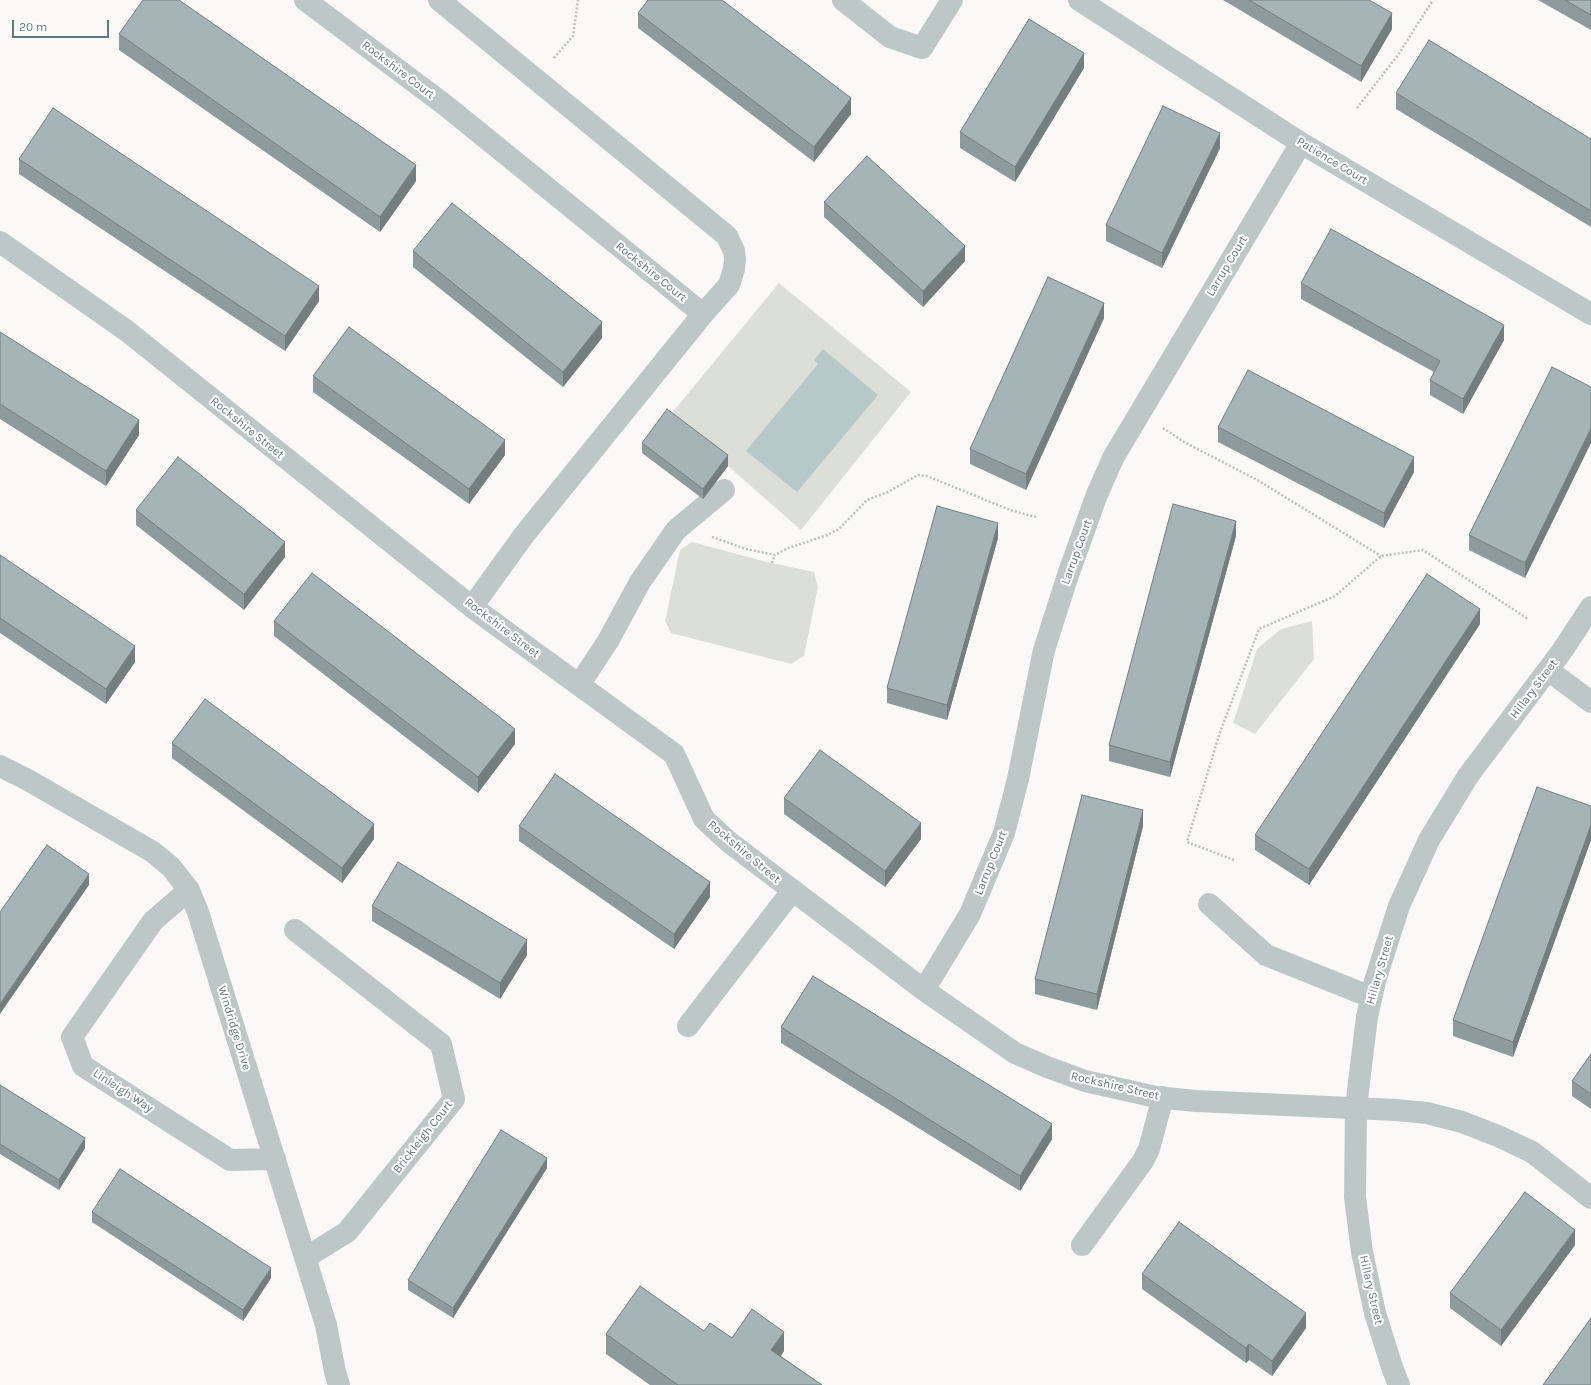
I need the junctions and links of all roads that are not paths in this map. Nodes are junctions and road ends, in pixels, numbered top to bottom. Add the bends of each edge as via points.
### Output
1 (305, 0) edge
2 (439, 0) edge
3 (843, 0) edge
4 (952, 0) edge
5 (1079, 0) edge
6 (1301, 143) junction
7 (0, 242) edge
8 (703, 314) junction
9 (1591, 314) edge
10 (724, 490) dead end
11 (472, 607) junction
12 (1591, 607) edge
13 (1548, 670) junction
14 (579, 686) junction
15 (1591, 702) edge
16 (0, 766) edge
17 (188, 890) junction
18 (792, 891) junction
19 (1209, 904) dead end
20 (295, 930) dead end
21 (924, 990) junction
22 (1371, 997) junction
23 (688, 1026) dead end
24 (1163, 1097) junction
25 (1356, 1107) junction
26 (274, 1159) junction
27 (1591, 1198) edge
28 (1082, 1245) dead end
29 (305, 1258) junction
30 (339, 1385) edge
31 (1400, 1385) edge

1 - 8 street, Rockshire Court via 445,106
2 - 8 street via 726,236 734,251 734,269 729,285
3 - 4 street via 890,37 922,48
5 - 6 street, Patience Court
6 - 9 street, Patience Court
6 - 21 street, Larrup Court via 1113,458 1096,497 1044,650 1004,833 970,914
7 - 11 street, Rockshire Street via 127,331
8 - 11 street via 524,534
10 - 14 street via 676,530 640,582 608,641
11 - 14 street, Rockshire Street
12 - 13 street, Hillary Street
13 - 15 street
13 - 22 street, Hillary Street via 1468,776 1429,840 1399,906
14 - 18 street, Rockshire Street via 674,754 704,819
16 - 17 street, Windridge Drive via 153,852 171,867
17 - 26 street, Windridge Drive via 198,912
17 - 26 street, Linleigh Way via 152,921 72,1037 84,1066 230,1160
18 - 21 street, Rockshire Street
18 - 23 street
19 - 22 street via 1266,955
20 - 29 street, Brickleigh Court via 441,1044 454,1099 347,1232
21 - 24 street, Rockshire Street via 1021,1056 1085,1081
22 - 25 street, Hillary Street
24 - 25 street, Rockshire Street via 1196,1101
24 - 28 street via 1149,1149 1143,1161
25 - 27 street, Rockshire Street via 1427,1113 1462,1122 1532,1152
25 - 31 street, Hillary Street via 1355,1197 1362,1252 1375,1312
26 - 29 street, Windridge Drive
29 - 30 street, Windridge Drive via 326,1325

